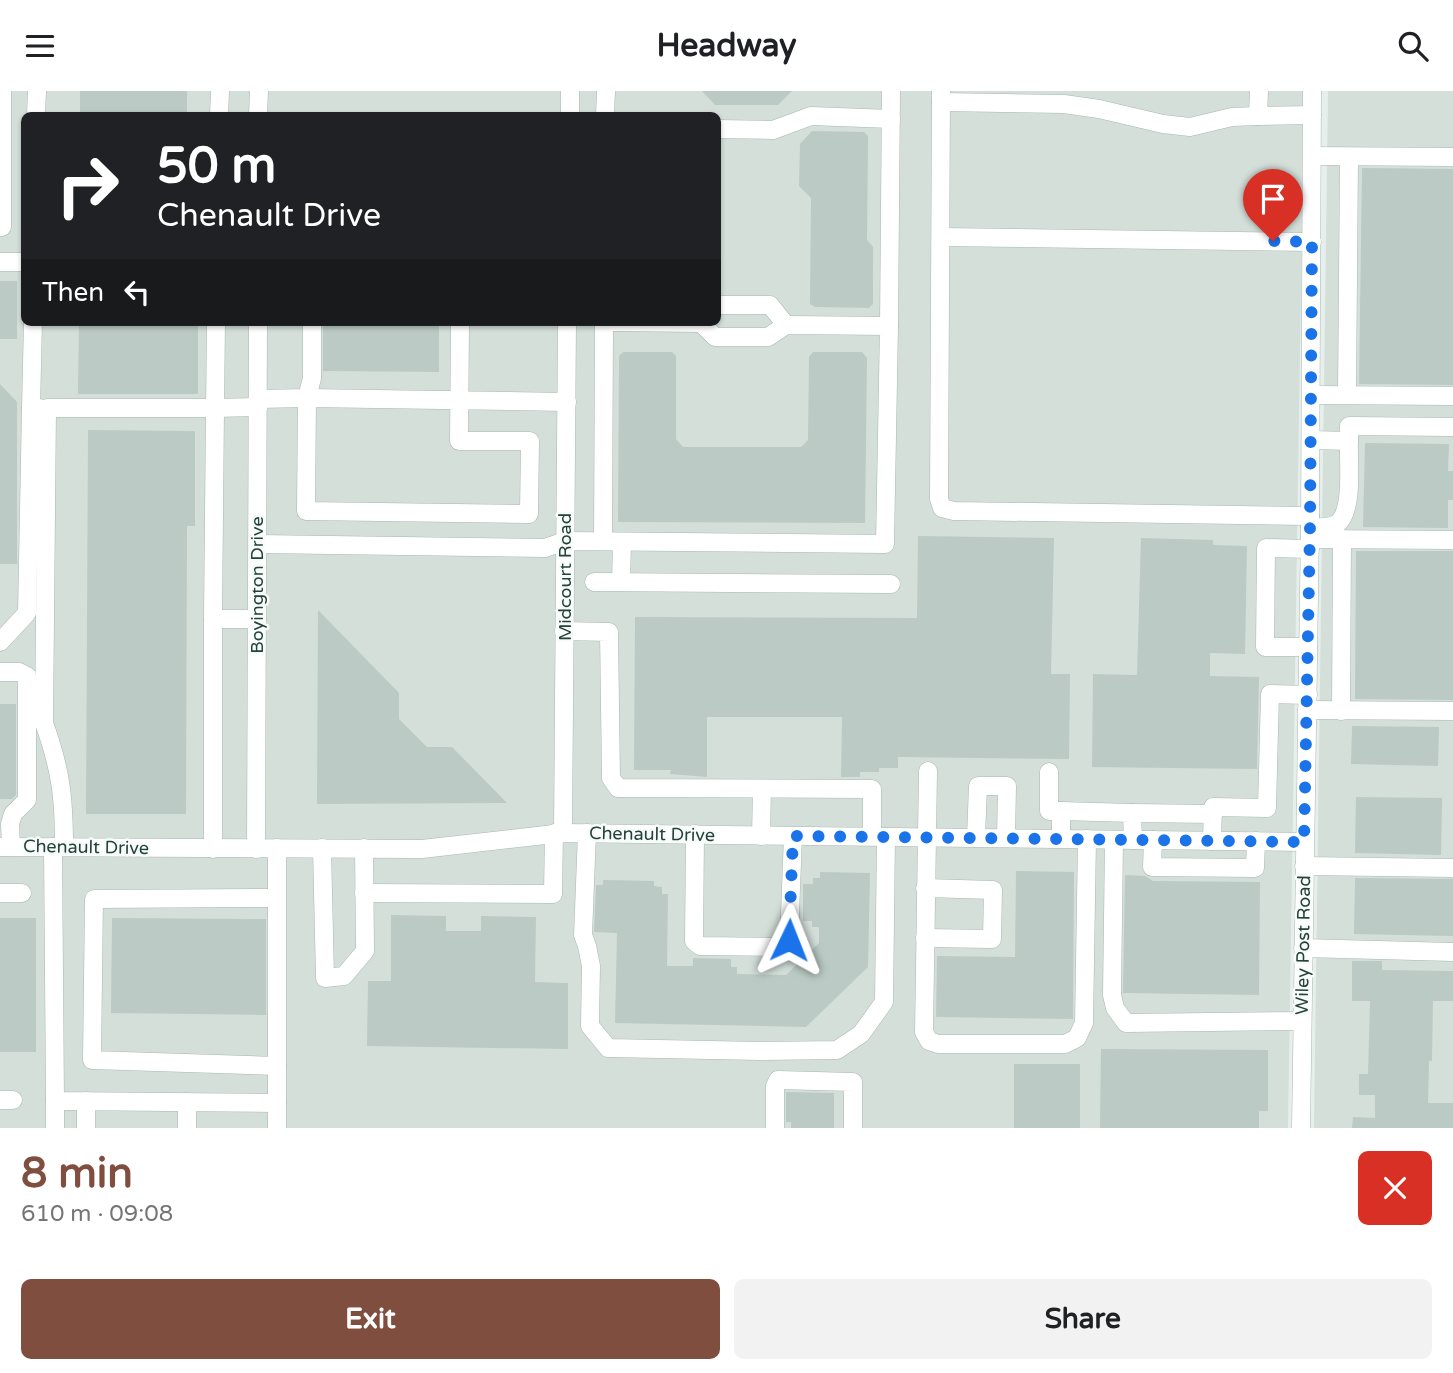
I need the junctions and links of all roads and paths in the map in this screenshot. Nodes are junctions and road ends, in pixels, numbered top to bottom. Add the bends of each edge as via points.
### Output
1 (2, 91) edge
2 (37, 91) edge
3 (220, 91) edge
4 (259, 91) edge
5 (570, 91) edge
6 (606, 91) edge
7 (891, 91) edge
8 (1259, 91) edge
9 (1312, 91) edge
10 (941, 97) edge
11 (36, 112) edge
12 (219, 112) edge
13 (258, 112) edge
14 (570, 112) edge
15 (605, 112) edge
16 (1312, 115) junction
17 (1258, 116) junction
18 (891, 119) junction
19 (721, 129) edge
20 (1312, 156) junction
21 (1349, 157) junction
22 (1453, 157) edge
23 (0, 227) edge
24 (941, 237) junction
25 (1312, 242) junction
26 (0, 262) edge
27 (21, 262) edge
28 (721, 305) edge
29 (786, 325) junction
30 (33, 326) edge
31 (216, 326) edge
32 (258, 326) edge
33 (312, 326) edge
34 (460, 326) edge
35 (568, 326) edge
36 (606, 326) edge
37 (705, 326) edge
38 (889, 326) junction
39 (1311, 395) junction
40 (1347, 395) junction
41 (1453, 396) edge
42 (307, 398) junction
43 (460, 400) junction
44 (566, 402) junction
45 (258, 403) junction
46 (39, 408) junction
47 (215, 408) junction
48 (1453, 427) edge
49 (1311, 440) junction
50 (1349, 440) junction
51 (1310, 533) junction
52 (1342, 539) junction
53 (1453, 540) edge
54 (565, 541) junction
55 (603, 541) junction
56 (622, 542) junction
57 (258, 544) junction
58 (594, 582) dead end
59 (621, 582) junction
60 (891, 584) dead end
61 (213, 619) junction
62 (257, 619) junction
63 (565, 631) junction
64 (0, 642) edge
65 (1308, 647) junction
66 (0, 672) edge
67 (1308, 703) junction
68 (1341, 711) junction
69 (1453, 712) edge
70 (928, 771) dead end
71 (1049, 772) dead end
72 (762, 789) junction
73 (1061, 811) junction
74 (1132, 813) junction
75 (6, 814) edge
76 (1213, 814) junction
77 (558, 833) junction
78 (587, 833) junction
79 (695, 834) junction
80 (761, 836) junction
81 (793, 836) junction
82 (879, 836) junction
83 (927, 837) junction
84 (975, 837) junction
85 (1006, 838) junction
86 (1061, 838) junction
87 (1087, 839) junction
88 (1114, 840) junction
89 (1133, 840) junction
90 (1153, 840) junction
91 (1212, 841) junction
92 (1256, 841) junction
93 (1304, 842) junction
94 (6, 847) edge
95 (58, 847) junction
96 (277, 848) junction
97 (322, 848) junction
98 (364, 848) junction
99 (213, 849) junction
100 (256, 849) junction
101 (1304, 866) junction
102 (1453, 867) edge
103 (925, 888) junction
104 (0, 893) edge
105 (22, 893) dead end
106 (364, 894) junction
107 (276, 898) junction
108 (925, 938) junction
109 (1303, 948) junction
110 (1453, 952) edge
111 (1303, 1021) junction
112 (277, 1066) junction
113 (55, 1101) junction
114 (86, 1101) junction
115 (187, 1102) junction
116 (277, 1103) junction
117 (55, 1128) edge
118 (86, 1128) edge
119 (187, 1128) edge
120 (277, 1128) edge
121 (775, 1128) edge
122 (853, 1128) edge
123 (1301, 1128) edge

1 - 23 street
2 - 11 street
3 - 12 street
4 - 13 street
5 - 14 street
6 - 15 street
7 - 18 street
8 - 17 street
9 - 16 street, Wiley Post Road
10 - 17 street via 1064,104 1190,127
10 - 24 street
16 - 17 street
16 - 20 street, Wiley Post Road
18 - 19 street via 811,116 773,130
18 - 38 street
20 - 21 street
20 - 25 street, Wiley Post Road
21 - 22 street
21 - 40 street
24 - 25 street
24 - 51 street via 942,508
25 - 39 street, Wiley Post Road
26 - 27 street
28 - 29 street via 771,305
29 - 37 street via 768,337 715,337
29 - 38 street
30 - 46 street
31 - 47 street
32 - 45 street, Boyington Drive
33 - 42 street via 312,378
34 - 43 street
35 - 44 street, Midcourt Road
36 - 55 street
38 - 56 street via 885,544
39 - 40 street
39 - 49 street, Wiley Post Road
40 - 41 street
42 - 43 street
42 - 43 street via 306,511 529,514 530,441 459,441
42 - 45 street
43 - 44 street
44 - 54 street, Midcourt Road
45 - 47 street
45 - 57 street, Boyington Drive
46 - 47 street
46 - 64 street via 27,613
46 - 95 street via 44,723 62,782
47 - 61 street
48 - 50 street via 1349,426
49 - 50 street
49 - 51 street, Wiley Post Road
50 - 51 street via 1348,507 1338,522
51 - 52 street
51 - 65 street, Wiley Post Road
51 - 65 street via 1266,548 1265,647
52 - 53 street
52 - 68 street
54 - 55 street
54 - 57 street via 545,548
54 - 63 street, Midcourt Road
55 - 56 street
56 - 59 street
57 - 62 street, Boyington Drive
58 - 59 street
59 - 60 street
61 - 62 street
61 - 99 street
62 - 100 street, Boyington Drive
63 - 72 street via 609,632 611,778 618,788
63 - 77 street, Midcourt Road
65 - 67 street, Wiley Post Road
66 - 75 street via 27,676 27,800
67 - 68 street
67 - 76 street via 1270,694 1267,809 1213,807
67 - 93 street, Wiley Post Road
68 - 69 street
70 - 83 street
71 - 73 street via 1049,811
72 - 80 street
72 - 82 street via 872,789
73 - 74 street
73 - 86 street
74 - 76 street
74 - 89 street
75 - 94 street via 10,824
76 - 91 street
77 - 78 street, Chenault Drive
77 - 98 street, Chenault Drive via 459,846
77 - 106 street, Midcourt Road via 553,894
78 - 79 street, Chenault Drive
78 - 82 street via 583,935 591,966 590,1026 598,1037 608,1048 761,1051 837,1050 861,1034 884,1002
79 - 80 street, Chenault Drive
79 - 81 street via 694,941 700,946 780,947 789,940
80 - 81 street, Chenault Drive
81 - 82 street, Chenault Drive
82 - 83 street, Chenault Drive
83 - 84 street, Chenault Drive
83 - 103 street
84 - 85 street, Chenault Drive
84 - 85 street via 978,786 1007,786
85 - 86 street, Chenault Drive
86 - 87 street, Chenault Drive
87 - 88 street, Chenault Drive
87 - 108 street via 1084,1023 1077,1038 1065,1044 929,1041 924,1033
88 - 89 street, Chenault Drive
88 - 111 street via 1112,995 1126,1023
89 - 90 street, Chenault Drive
90 - 91 street, Chenault Drive
90 - 92 street via 1152,867 1255,868
91 - 92 street, Chenault Drive
92 - 93 street, Chenault Drive
93 - 101 street, Wiley Post Road
94 - 95 street, Chenault Drive
95 - 99 street, Chenault Drive
95 - 113 street
96 - 97 street, Chenault Drive
96 - 100 street, Chenault Drive
96 - 107 street
97 - 98 street, Chenault Drive
97 - 106 street via 325,978 344,976 365,951
98 - 106 street
99 - 100 street, Chenault Drive
101 - 102 street
101 - 109 street, Wiley Post Road
103 - 108 street
103 - 108 street via 993,890 992,939
104 - 105 street
107 - 112 street
107 - 112 street via 94,899 92,1060
109 - 110 street
109 - 111 street, Wiley Post Road
111 - 123 street, Wiley Post Road
112 - 116 street
113 - 114 street
113 - 117 street
114 - 115 street
114 - 118 street
115 - 116 street
115 - 119 street
116 - 120 street
121 - 122 street via 778,1080 853,1082

